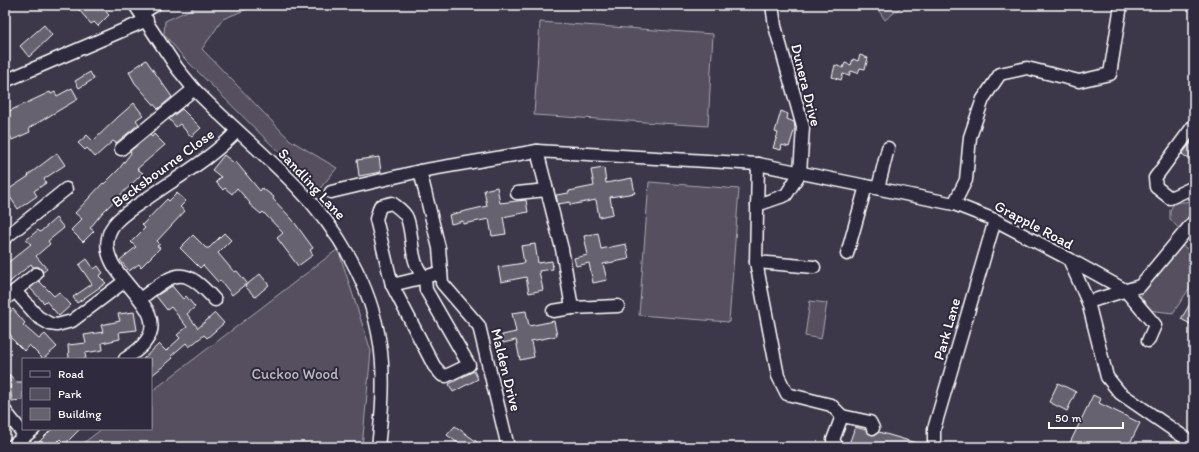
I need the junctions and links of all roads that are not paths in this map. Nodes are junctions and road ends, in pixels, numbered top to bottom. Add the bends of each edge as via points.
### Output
1 (155, 5) edge
2 (772, 5) edge
3 (1121, 5) edge
4 (141, 13) edge
5 (5, 81) edge
6 (194, 90) junction
7 (1194, 125) edge
8 (237, 130) junction
9 (888, 148) dead end
10 (121, 149) dead end
11 (537, 151) junction
12 (758, 164) junction
13 (420, 171) junction
14 (800, 173) junction
15 (872, 187) junction
16 (1194, 187) edge
17 (66, 189) dead end
18 (547, 190) junction
19 (331, 192) dead end
20 (517, 193) dead end
21 (954, 204) junction
22 (757, 205) junction
23 (995, 220) junction
24 (1194, 222) edge
25 (5, 238) edge
26 (847, 254) dead end
27 (1069, 259) junction
28 (756, 262) junction
29 (814, 268) dead end
30 (441, 272) junction
31 (36, 274) dead end
32 (425, 277) junction
33 (125, 281) junction
34 (392, 285) junction
35 (1126, 290) junction
36 (15, 291) junction
37 (5, 299) edge
38 (140, 299) junction
39 (215, 300) dead end
40 (1088, 302) junction
41 (618, 306) dead end
42 (572, 308) junction
43 (553, 310) dead end
44 (1148, 341) dead end
45 (126, 358) edge
46 (5, 411) edge
47 (842, 416) junction
48 (22, 427) edge
49 (874, 428) dead end
50 (29, 433) edge
51 (1194, 444) edge
52 (11, 447) edge
53 (378, 447) edge
54 (508, 447) edge
55 (837, 447) edge
56 (934, 447) edge

1 - 4 street
2 - 14 street, Dunera Drive via 775,26 803,127
3 - 21 street via 1110,74 1079,81 1027,68 1000,74 983,99 970,137 966,180
4 - 5 street
4 - 6 street, Sandling Lane
6 - 8 street, Sandling Lane
6 - 10 street
7 - 16 street via 1155,178 1156,187 1170,198
8 - 33 street, Becksbourne Close via 207,158 114,224 108,239 107,251
8 - 53 street, Sandling Lane via 312,203 342,242 358,272 372,310 380,343 383,387
9 - 15 street
11 - 12 street, Grapple Road
11 - 13 street, Grapple Road
11 - 18 street
12 - 14 street, Grapple Road
12 - 22 street
13 - 19 street, Grapple Road
13 - 30 street, Malden Drive via 439,248
14 - 15 street, Grapple Road
14 - 22 street via 786,195
15 - 21 street, Grapple Road
15 - 26 street
17 - 25 street
18 - 20 street
18 - 42 street via 562,249
21 - 23 street, Grapple Road
22 - 28 street
23 - 27 street, Grapple Road
23 - 56 street, Park Lane via 934,429
24 - 35 street via 1140,286
27 - 35 street
27 - 40 street, Grapple Road
28 - 29 street
28 - 47 street via 778,376 787,394 831,405
30 - 32 street
30 - 54 street, Malden Drive via 442,283 479,326
31 - 36 street
32 - 34 street
32 - 34 street via 420,274 417,265 407,217 392,203 380,206 376,219
32 - 34 street via 426,290 469,365 446,376 434,366
33 - 36 street via 72,321 57,325 38,317
33 - 38 street, Becksbourne Close
35 - 40 street
35 - 44 street via 1155,325
36 - 37 street
38 - 39 street via 167,280 181,275 197,281
38 - 45 street, Becksbourne Close via 151,318 151,330 145,343
40 - 51 street, Grapple Road via 1107,377 1120,393
41 - 42 street
42 - 43 street
46 - 48 street
47 - 49 street via 870,422
47 - 55 street via 833,440
50 - 52 street

